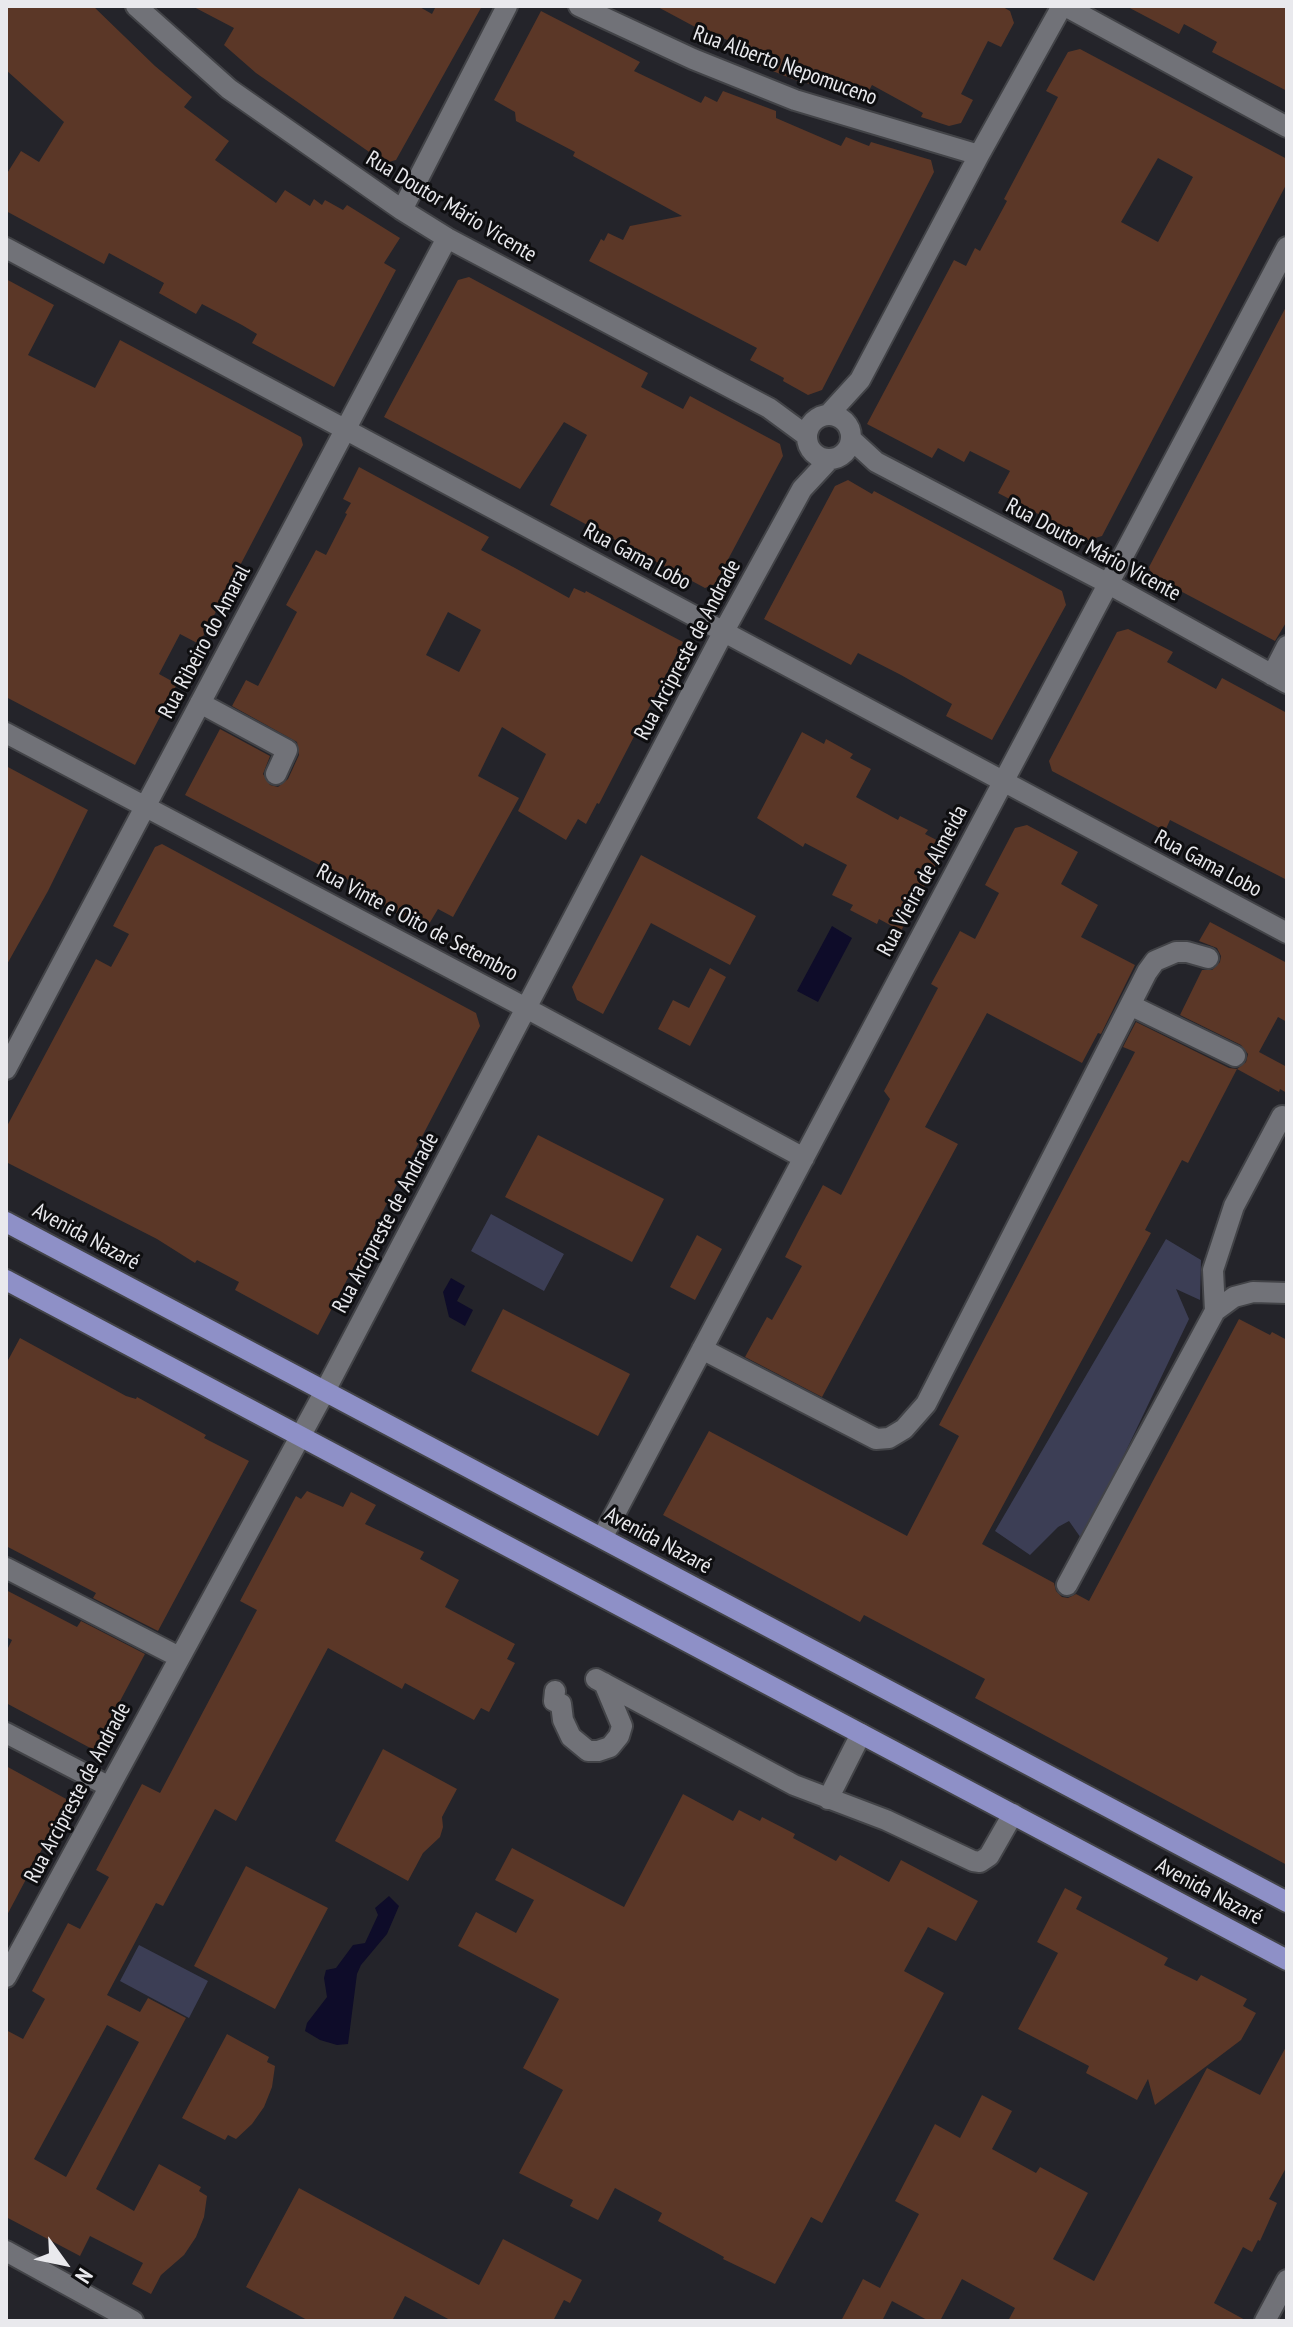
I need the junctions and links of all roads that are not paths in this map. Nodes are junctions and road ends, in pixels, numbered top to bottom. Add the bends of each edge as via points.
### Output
1 (136, 6) edge
2 (507, 6) edge
3 (579, 6) edge
4 (1064, 6) edge
5 (1287, 127) edge
6 (979, 155) junction
7 (402, 210) junction
8 (447, 238) junction
9 (1287, 247) edge
10 (6, 248) edge
11 (860, 380) junction
12 (345, 428) junction
13 (815, 428) junction
14 (843, 446) junction
15 (802, 489) junction
16 (1107, 583) junction
17 (724, 631) junction
18 (1287, 646) edge
19 (1279, 679) edge
20 (200, 703) junction
21 (6, 733) edge
22 (276, 774) dead end
23 (1002, 782) junction
24 (146, 806) junction
25 (1287, 933) edge
26 (1208, 958) dead end
27 (1130, 1005) junction
28 (526, 1008) junction
29 (1235, 1056) dead end
30 (6, 1069) edge
31 (1282, 1116) dead end
32 (804, 1158) junction
33 (6, 1222) edge
34 (6, 1280) edge
35 (1287, 1293) edge
36 (1215, 1311) junction
37 (702, 1349) junction
38 (325, 1391) junction
39 (300, 1436) junction
40 (602, 1538) junction
41 (6, 1568) edge
42 (1067, 1585) dead end
43 (179, 1657) junction
44 (555, 1691) dead end
45 (6, 1733) edge
46 (861, 1734) junction
47 (108, 1786) junction
48 (828, 1799) junction
49 (1013, 1814) junction
50 (1287, 1902) edge
51 (1287, 1960) edge
52 (6, 1977) edge
53 (6, 2251) edge
54 (1287, 2280) edge
55 (133, 2321) edge
56 (1265, 2321) edge

1 - 7 street, Rua Doutor Mário Vicente via 229,89
2 - 7 street
3 - 6 street, Rua Alberto Nepomuceno via 795,100
4 - 5 street
4 - 6 street
6 - 11 street
7 - 8 street, Rua Doutor Mário Vicente
8 - 12 street, Rua Ribeiro do Amaral
8 - 13 street, Rua Doutor Mário Vicente
9 - 16 street, Rua Vieira de Almeida
10 - 12 street, Rua Gama Lobo
11 - 13 street
11 - 14 street
12 - 17 street, Rua Gama Lobo
12 - 20 street, Rua Ribeiro do Amaral
13 - 14 street via 837,417
13 - 14 street via 812,452
13 - 15 street, Rua Arcipreste de Andrade
14 - 15 street, Rua Arcipreste de Andrade
14 - 16 street, Rua Doutor Mário Vicente
15 - 17 street, Rua Arcipreste de Andrade
16 - 19 street, Rua Doutor Mário Vicente
16 - 23 street, Rua Vieira de Almeida
17 - 23 street, Rua Gama Lobo
17 - 28 street, Rua Arcipreste de Andrade
18 - 19 street
20 - 22 street via 287,750
20 - 24 street, Rua Ribeiro do Amaral
21 - 24 street, Rua Vinte e Oito de Setembro
23 - 25 street, Rua Gama Lobo
23 - 32 street, Rua Vieira de Almeida
24 - 28 street, Rua Vinte e Oito de Setembro
24 - 30 street, Rua Ribeiro do Amaral
26 - 27 street via 1176,952 1155,961
27 - 29 street
27 - 37 street via 926,1404 904,1429 876,1439
28 - 32 street, Rua Vinte e Oito de Setembro
28 - 38 street, Rua Arcipreste de Andrade
31 - 36 street via 1230,1219 1213,1270
32 - 37 street, Rua Vieira de Almeida
33 - 38 main road, Avenida Nazaré
34 - 39 main road, Avenida Nazaré
35 - 36 street via 1243,1294
36 - 42 street
37 - 40 street, Rua Vieira de Almeida
38 - 39 street, Rua Arcipreste de Andrade
38 - 40 main road, Avenida Nazaré
39 - 43 street, Rua Arcipreste de Andrade
39 - 46 main road, Avenida Nazaré
40 - 50 main road, Avenida Nazaré
41 - 43 street
43 - 47 street, Rua Arcipreste de Andrade
44 - 48 street via 554,1701 561,1704 571,1737 588,1751 610,1747 622,1726 600,1681
45 - 47 street
46 - 48 street
46 - 49 main road, Avenida Nazaré
47 - 52 street, Rua Arcipreste de Andrade
48 - 49 street via 980,1862 989,1856
49 - 51 main road, Avenida Nazaré
53 - 55 street
54 - 56 street

